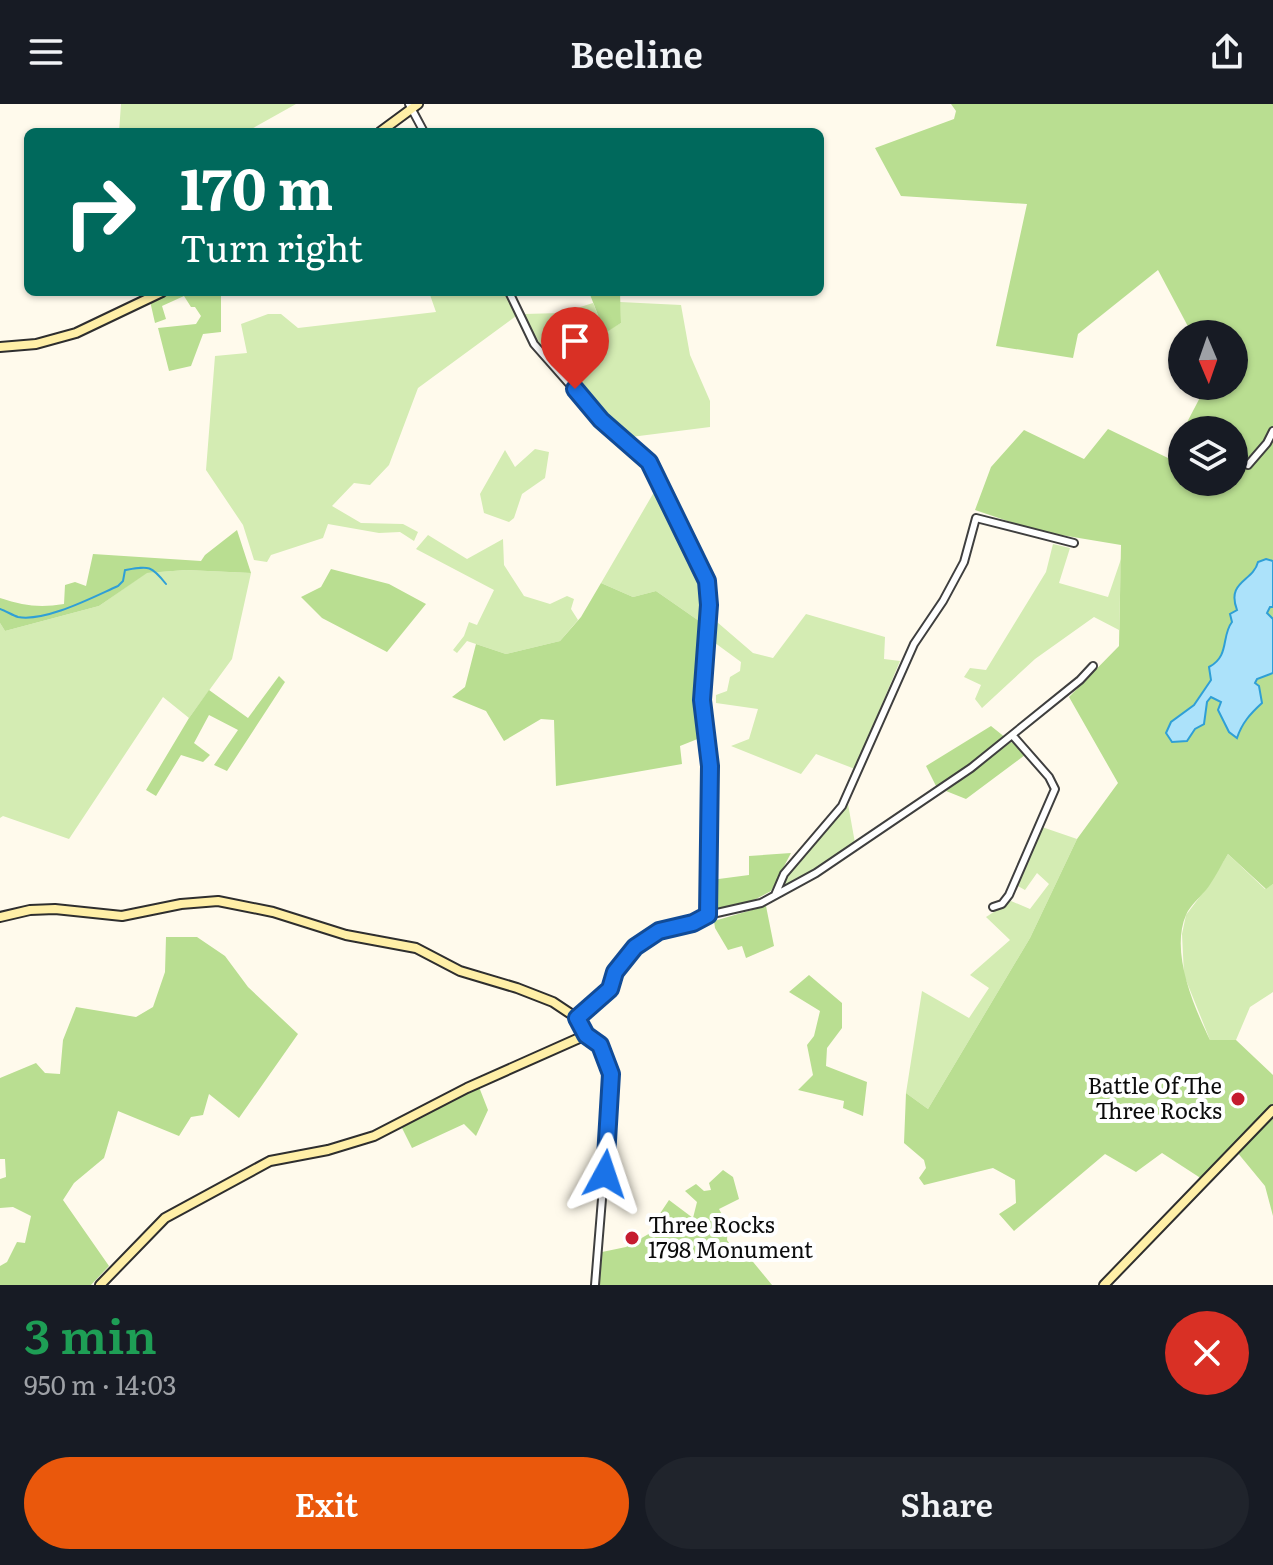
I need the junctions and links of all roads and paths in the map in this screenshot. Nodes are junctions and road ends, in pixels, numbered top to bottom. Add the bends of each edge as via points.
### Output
1 (412, 106) edge
2 (385, 128) edge
3 (422, 128) edge
4 (154, 296) edge
5 (511, 296) edge
6 (0, 347) edge
7 (1273, 431) edge
8 (1248, 465) dead end
9 (1074, 543) dead end
10 (1093, 666) dead end
11 (1013, 736) junction
12 (775, 895) junction
13 (993, 907) dead end
14 (708, 915) junction
15 (0, 917) edge
16 (577, 1018) junction
17 (586, 1035) junction
18 (1271, 1115) edge
19 (100, 1285) edge
20 (595, 1285) edge
21 (1104, 1285) edge

1 - 2 street
1 - 3 street
4 - 6 street via 76,333
5 - 14 street via 534,344 601,420 649,462 707,581 702,700 710,766
7 - 8 street
9 - 12 street via 976,518 964,562 914,644 842,806 784,874
10 - 11 street
11 - 12 street via 889,826
11 - 13 street via 1055,789 1009,895
12 - 14 street
14 - 16 street via 659,931 635,947 615,972 610,989
15 - 16 street via 55,909 122,916 218,901 416,948 460,971 553,1002
16 - 17 street
17 - 19 street via 374,1136 270,1161 165,1218
17 - 20 street via 600,1045 611,1074
18 - 21 street

